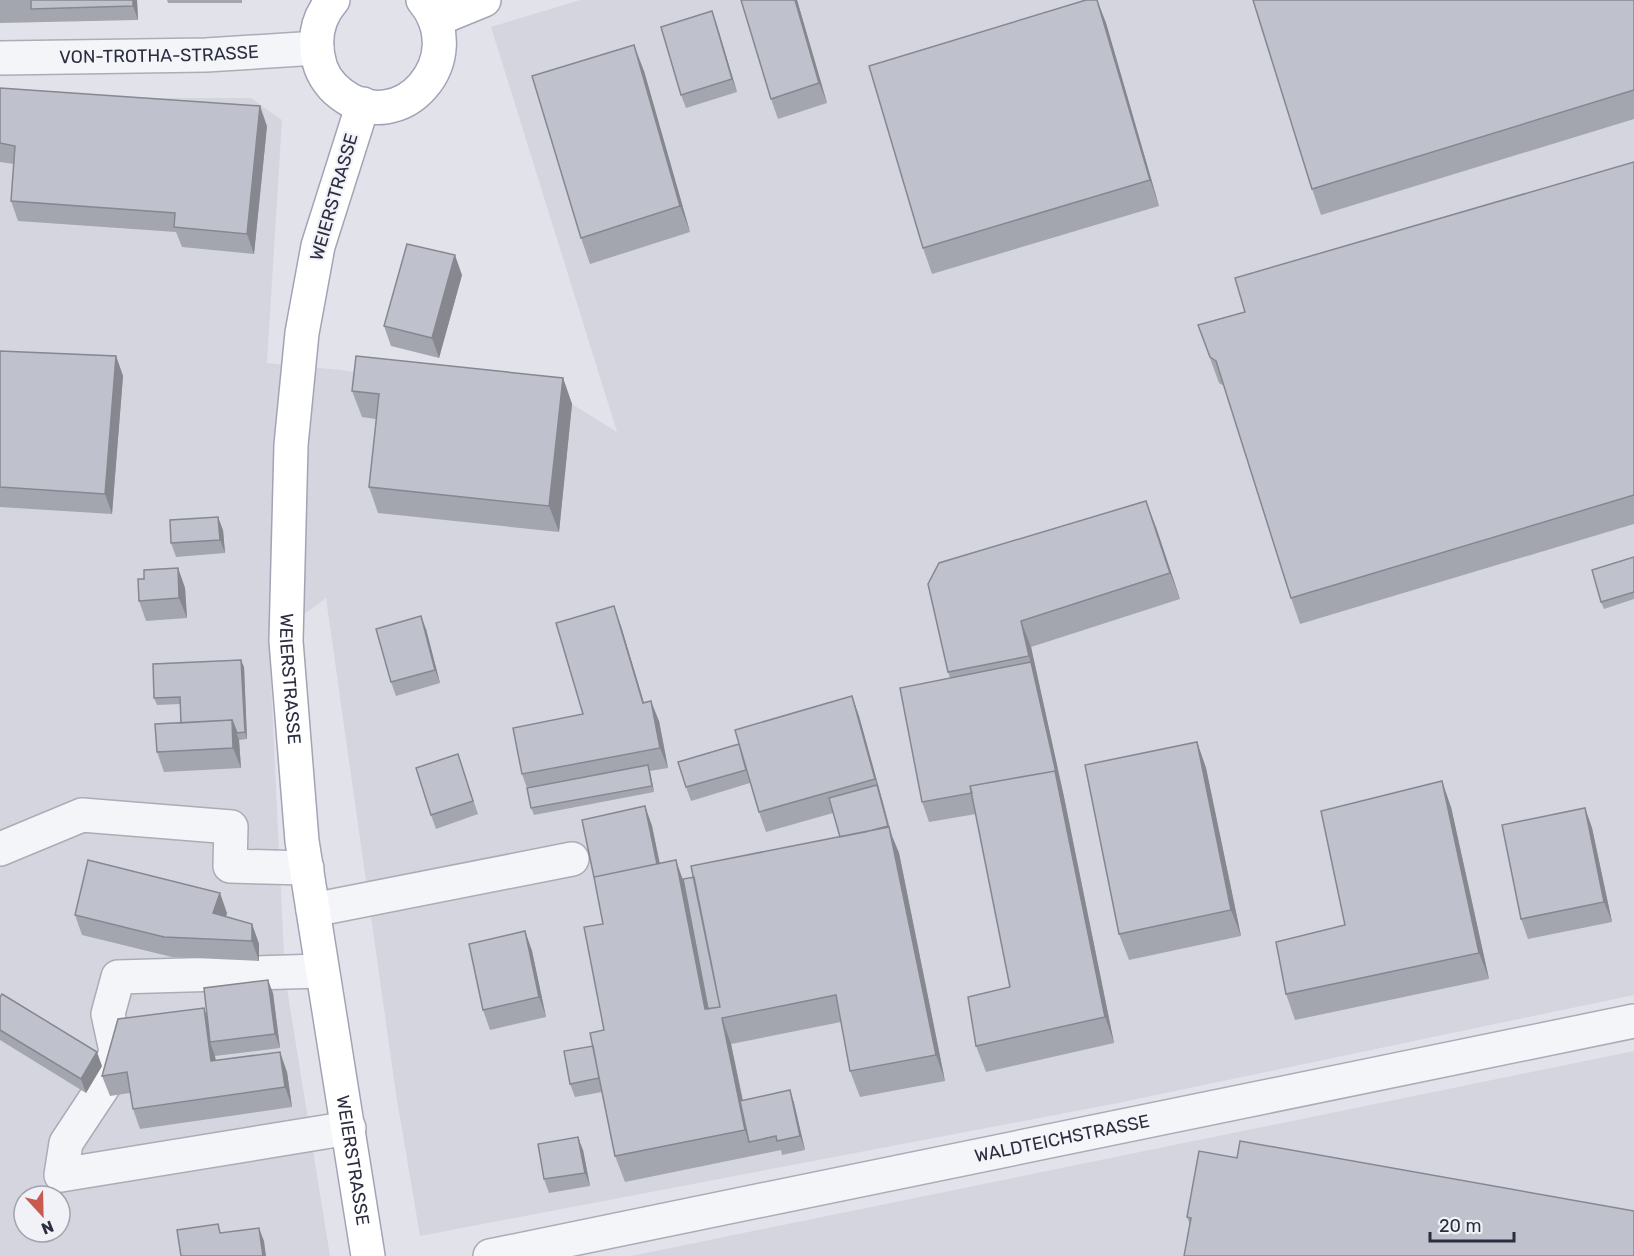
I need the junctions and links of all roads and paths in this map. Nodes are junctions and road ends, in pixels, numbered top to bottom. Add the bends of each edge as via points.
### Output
1 (333, 0) edge
2 (484, 0) edge
3 (429, 10) edge
4 (317, 48) junction
5 (0, 58) edge
6 (363, 104) junction
7 (0, 849) edge
8 (572, 859) dead end
9 (306, 868) junction
10 (313, 910) junction
11 (321, 971) junction
12 (1634, 1021) edge
13 (349, 1128) junction
14 (368, 1256) edge
15 (490, 1256) edge

1 - 4 main road via 321,20
2 - 3 main road
3 - 6 main road via 440,39 440,52 425,86 391,105
4 - 5 street, VON-TROTHA-STRASSE via 206,55
4 - 6 main road via 321,68 330,84 345,97
6 - 9 main road, WEIERSTRASSE via 318,246 302,333 291,445 286,641
7 - 9 street via 82,815 231,827 230,866
8 - 10 street
9 - 10 main road, WEIERSTRASSE
10 - 11 main road, WEIERSTRASSE
11 - 13 main road, WEIERSTRASSE
11 - 13 street via 118,977 108,1014 116,1051 105,1084 66,1143 61,1175
12 - 15 street, WALDTEICHSTRASSE
13 - 14 main road, WEIERSTRASSE

